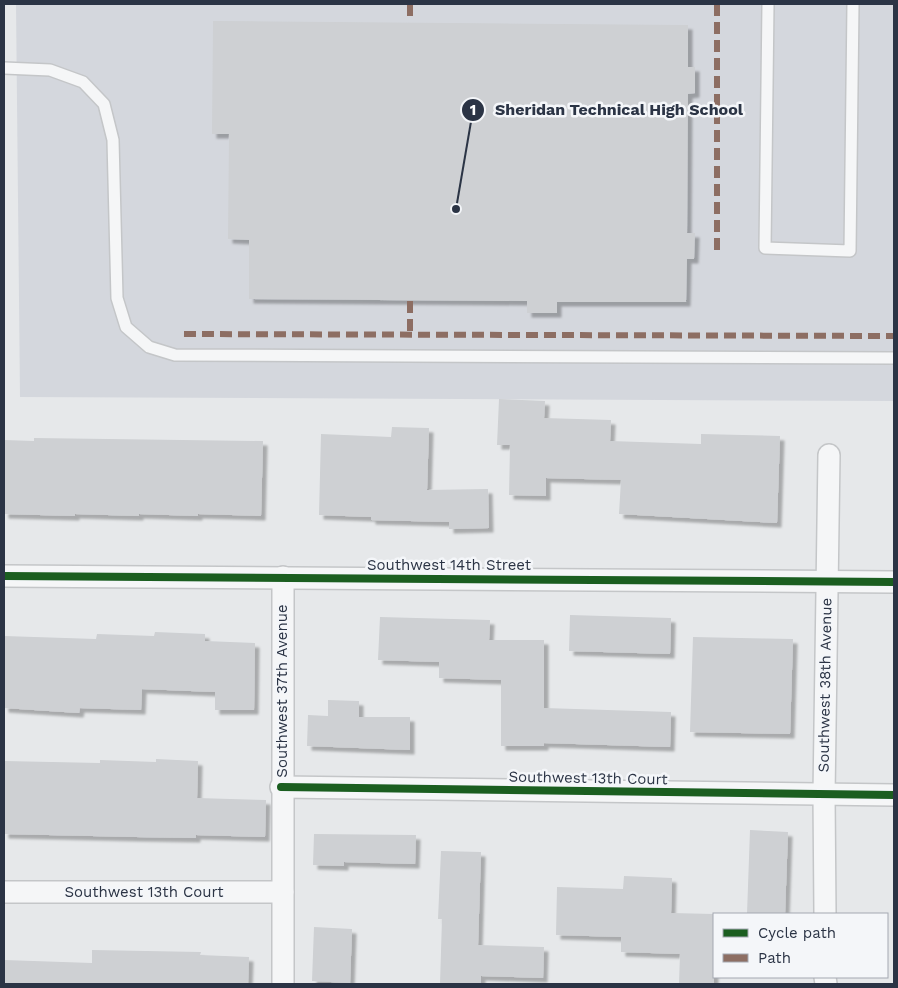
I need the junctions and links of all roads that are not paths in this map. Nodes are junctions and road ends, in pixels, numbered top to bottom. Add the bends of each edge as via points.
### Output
1 (768, 4) edge
2 (853, 4) edge
3 (4, 68) edge
4 (894, 358) edge
5 (829, 455) dead end
6 (4, 576) edge
7 (283, 577) junction
8 (827, 581) junction
9 (894, 582) edge
10 (281, 787) junction
11 (824, 794) junction
12 (894, 795) edge
13 (4, 892) edge
14 (283, 892) junction
15 (825, 913) edge
16 (283, 984) edge

1 - 2 lane via 765,248 850,251
3 - 4 lane via 50,70 83,82 104,104 113,140 117,298 126,327 149,347 175,355
5 - 8 street, Southwest 38th Avenue
6 - 7 street, Southwest 14th Street
7 - 8 street, Southwest 14th Street
7 - 10 street, Southwest 37th Avenue
8 - 9 street, Southwest 14th Street
8 - 11 street, Southwest 38th Avenue
10 - 11 street, Southwest 13th Court
10 - 14 street, Southwest 37th Avenue
11 - 12 street, Southwest 13th Court
11 - 15 street, Southwest 38th Avenue
13 - 14 street, Southwest 13th Court
14 - 16 street, Southwest 37th Avenue

